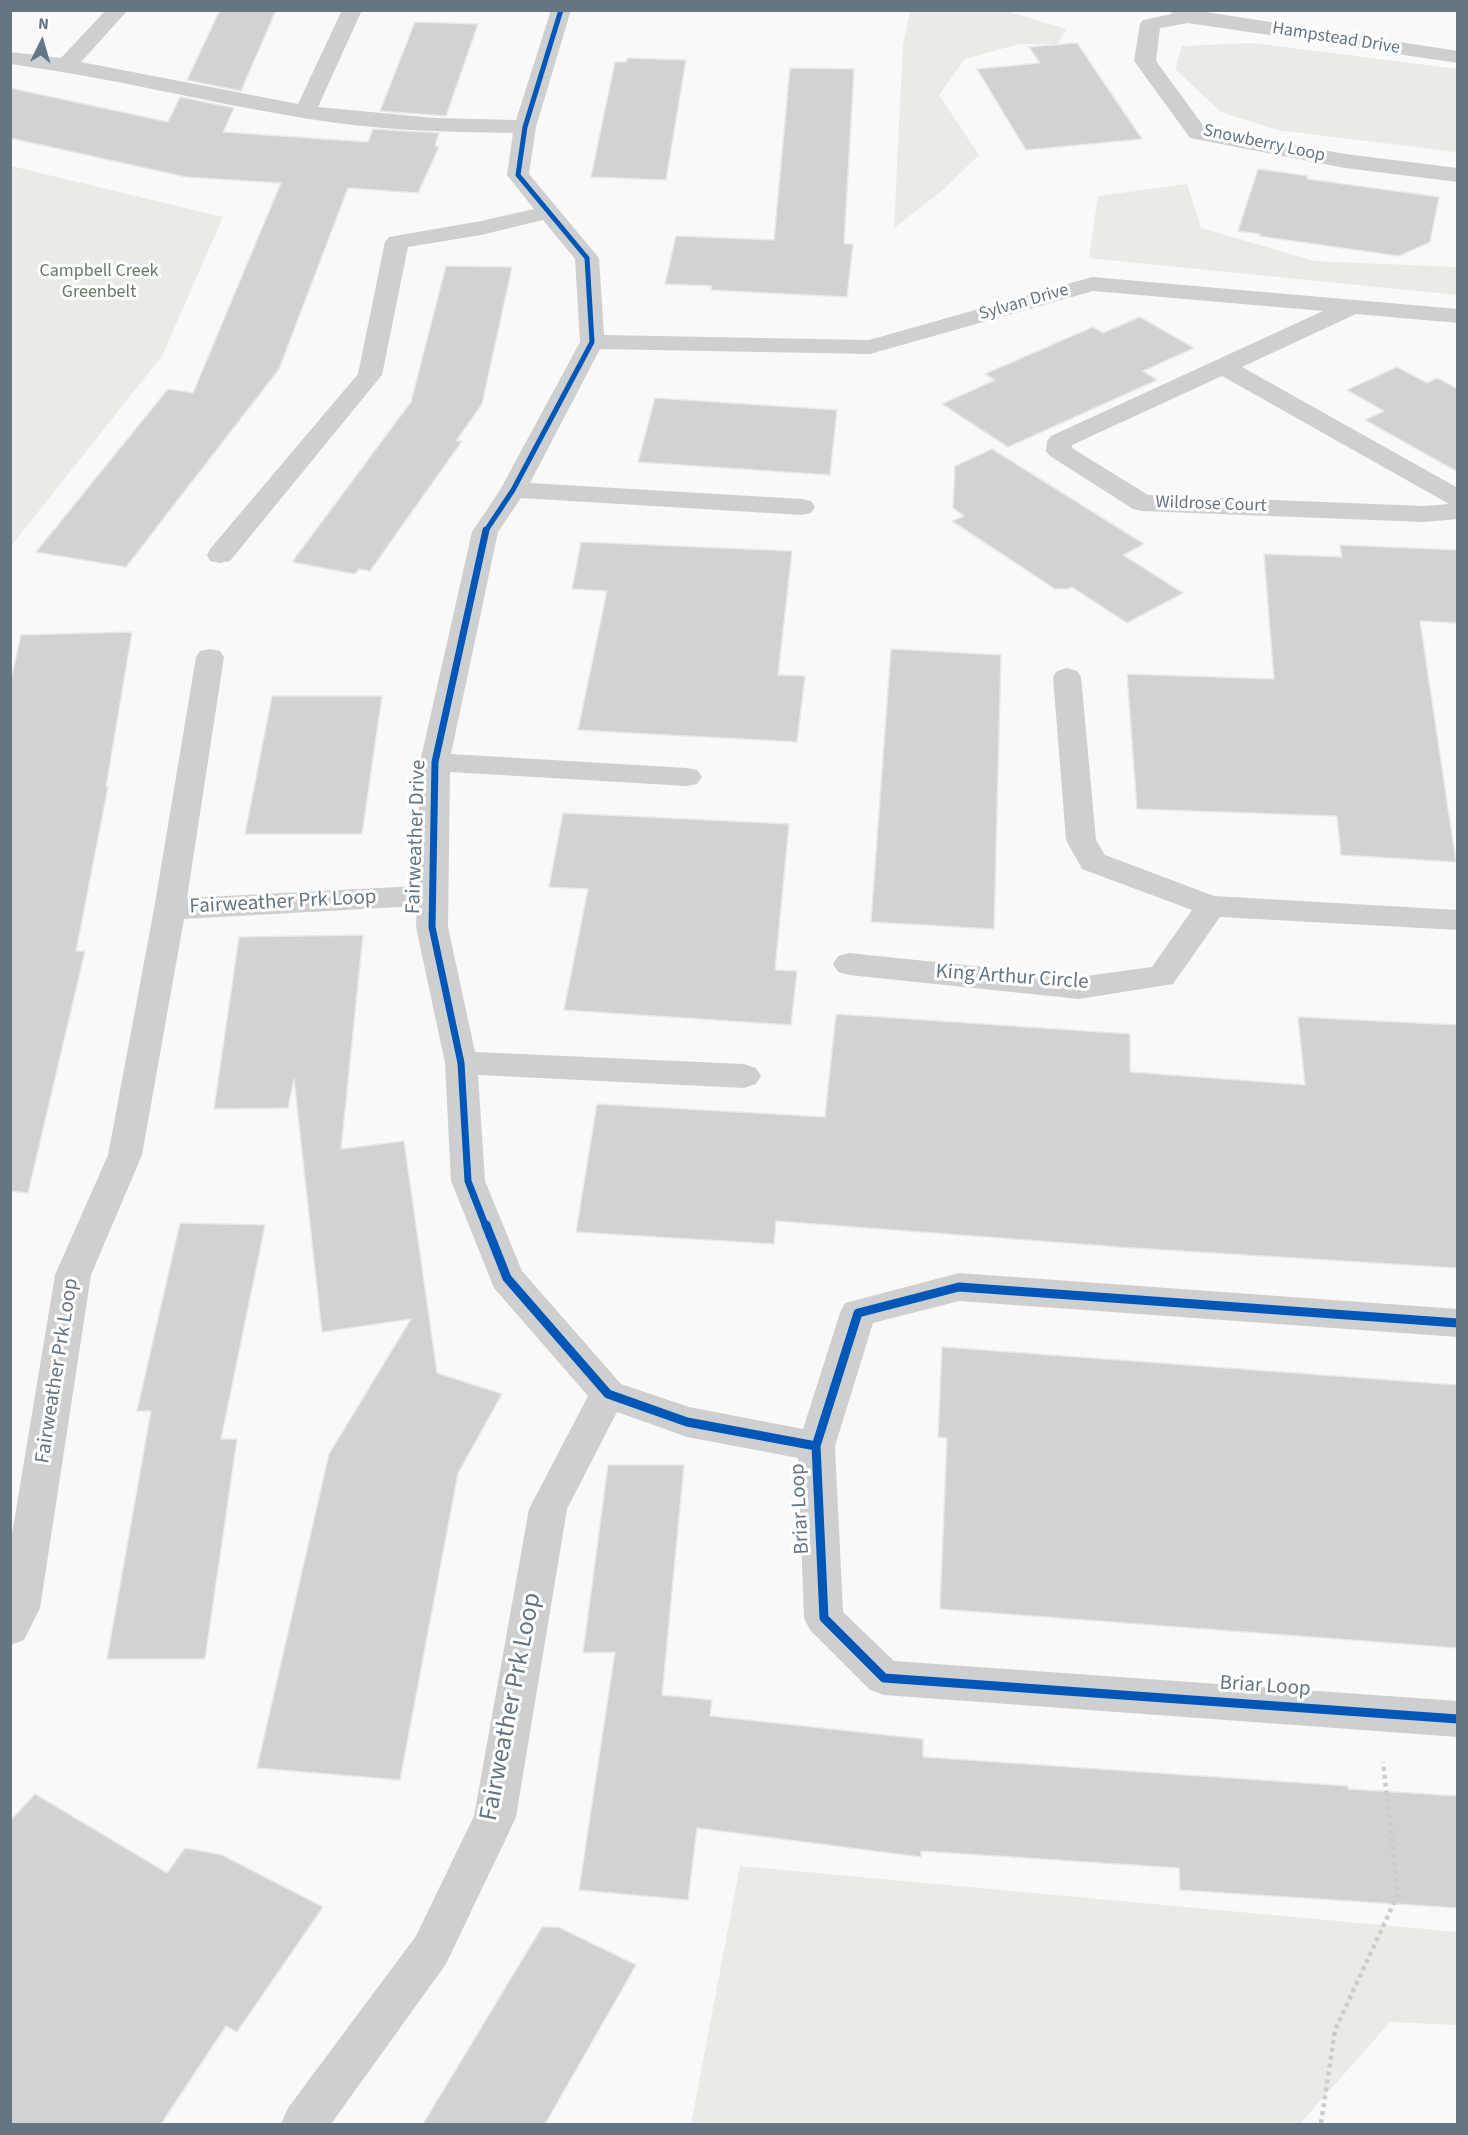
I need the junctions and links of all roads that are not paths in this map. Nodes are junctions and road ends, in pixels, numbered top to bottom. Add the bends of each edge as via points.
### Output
1 (118, 10) edge
2 (352, 10) edge
3 (561, 10) edge
4 (1184, 14) edge
5 (1458, 57) edge
6 (10, 58) edge
7 (66, 65) junction
8 (305, 112) junction
9 (525, 127) junction
10 (1458, 175) edge
11 (549, 212) junction
12 (1353, 306) junction
13 (1458, 316) edge
14 (592, 342) junction
15 (1223, 366) junction
16 (513, 490) junction
17 (1458, 499) edge
18 (802, 507) dead end
19 (1458, 510) edge
20 (220, 555) dead end
21 (210, 657) dead end
22 (1067, 677) dead end
23 (435, 762) junction
24 (687, 777) dead end
25 (433, 895) junction
26 (1211, 906) junction
27 (170, 909) junction
28 (1458, 920) edge
29 (849, 964) dead end
30 (461, 1063) junction
31 (744, 1076) dead end
32 (1458, 1323) edge
33 (608, 1394) junction
34 (816, 1446) junction
35 (10, 1628) edge
36 (1458, 1719) edge
37 (304, 2124) edge

1 - 7 street
2 - 8 street
3 - 9 street
4 - 5 street, Hampstead Drive
4 - 10 street, Snowberry Loop via 1150,24 1145,61 1198,133 1346,161
6 - 7 street
7 - 8 street
8 - 9 street via 435,125
9 - 11 street via 518,175
11 - 14 street via 587,258
11 - 20 street via 397,242 370,375
12 - 13 street, Sylvan Drive
12 - 14 street, Sylvan Drive via 1092,284 870,346
12 - 15 street, Wildrose Court
14 - 16 street, Fairweather Drive
15 - 17 street
15 - 19 street, Wildrose Court via 1060,441 1059,451 1142,503 1424,513
16 - 18 street
16 - 23 street, Fairweather Drive via 485,532
21 - 27 street, Fairweather Prk Loop
22 - 26 street via 1081,840 1093,862
23 - 24 street
23 - 25 street, Fairweather Drive
25 - 27 street, Fairweather Prk Loop
25 - 30 street, Fairweather Drive via 432,927
26 - 28 street
26 - 29 street, King Arthur Circle via 1162,976 1079,988
27 - 35 street, Fairweather Prk Loop via 125,1155 72,1275 20,1608
30 - 31 street
30 - 33 street, Fairweather Drive via 468,1181 507,1278
32 - 34 street, Briar Loop via 959,1287 858,1313
33 - 34 street, Fairweather Drive via 687,1422
33 - 37 street, Fairweather Prk Loop via 548,1509 495,1817 431,1950
34 - 36 street, Briar Loop via 824,1618 884,1678

